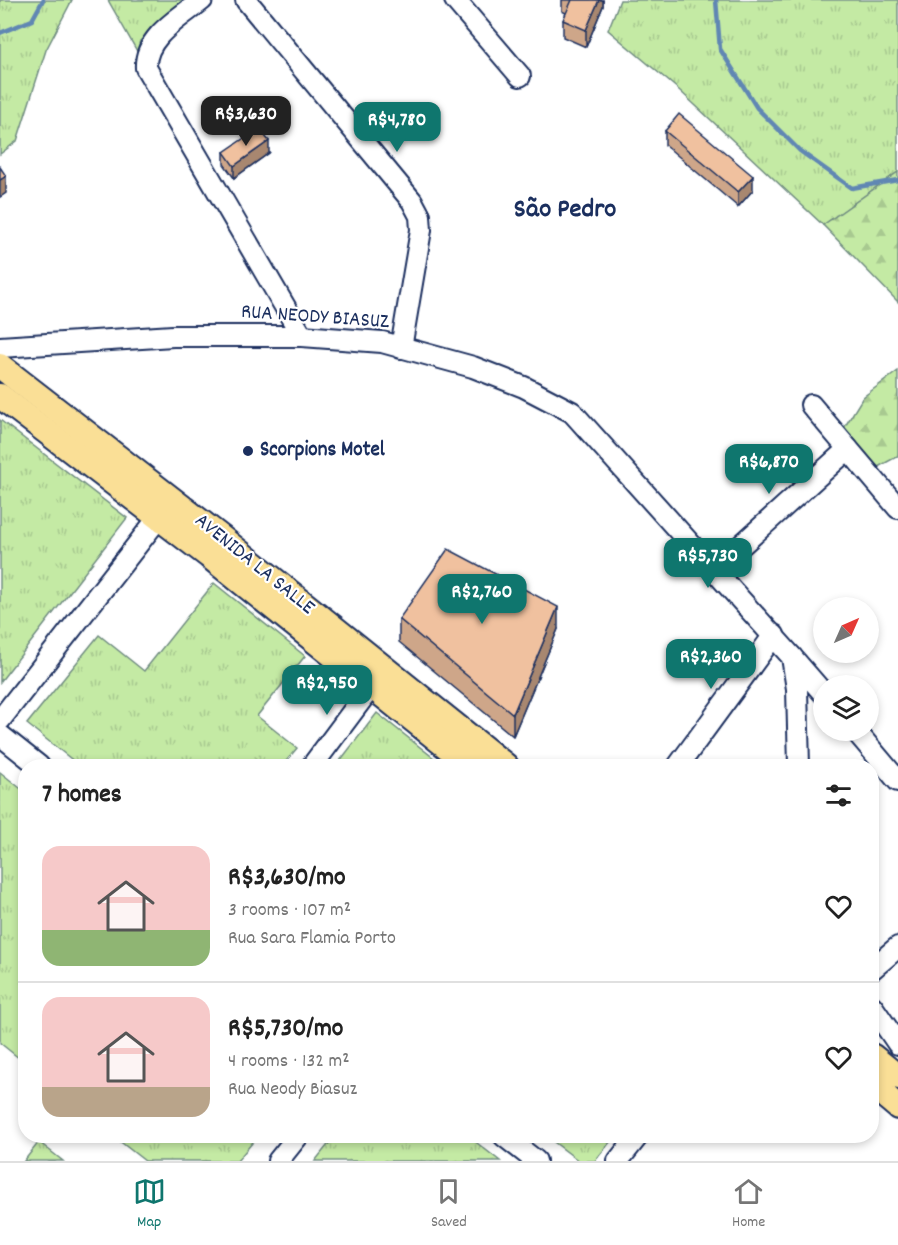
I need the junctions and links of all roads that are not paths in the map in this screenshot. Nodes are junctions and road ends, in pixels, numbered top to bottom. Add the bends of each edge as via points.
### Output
1 (202, 0) edge
2 (246, 0) edge
3 (455, 0) edge
4 (520, 76) dead end
5 (302, 336) junction
6 (0, 347) edge
7 (401, 348) junction
8 (0, 366) edge
9 (0, 396) edge
10 (811, 405) dead end
11 (848, 449) junction
12 (898, 508) edge
13 (159, 517) junction
14 (216, 548) junction
15 (715, 569) junction
16 (774, 635) junction
17 (792, 657) junction
18 (813, 681) edge
19 (371, 687) junction
20 (0, 720) edge
21 (0, 735) edge
22 (864, 741) edge
23 (30, 759) edge
24 (317, 759) edge
25 (481, 759) edge
26 (482, 759) edge
27 (683, 759) edge
28 (800, 759) edge
29 (898, 781) edge
30 (898, 947) edge
31 (879, 963) edge
32 (879, 1016) edge
33 (898, 1044) edge
34 (879, 1062) edge
35 (898, 1077) edge
36 (879, 1091) edge
37 (898, 1107) edge
38 (292, 1143) edge
39 (513, 1143) edge
40 (632, 1143) edge
41 (278, 1161) edge
42 (536, 1161) edge
43 (618, 1161) edge

1 - 5 street via 155,39 145,55 146,68
2 - 7 street via 412,201 420,216
3 - 4 street
5 - 6 street, RUA NEODY BIASUZ via 173,336
5 - 7 street, RUA NEODY BIASUZ via 382,342
7 - 15 street, RUA NEODY BIASUZ via 473,367 525,387 572,412
8 - 14 main road, AVENIDA LA SALLE
9 - 13 main road, AVENIDA LA SALLE
10 - 11 street
11 - 12 street
11 - 15 street
13 - 14 main road, AVENIDA LA SALLE
13 - 20 street
14 - 19 main road, AVENIDA LA SALLE
14 - 26 main road, AVENIDA LA SALLE
15 - 16 street, RUA NEODY BIASUZ
16 - 17 street, RUA NEODY BIASUZ
16 - 27 street
17 - 18 street
17 - 28 street, RUA NEODY BIASUZ via 798,689
19 - 24 street
19 - 25 main road, AVENIDA LA SALLE
21 - 23 street
22 - 29 street
30 - 31 street
32 - 33 street
34 - 35 main road
36 - 37 main road
38 - 41 street
39 - 42 street
40 - 43 street

